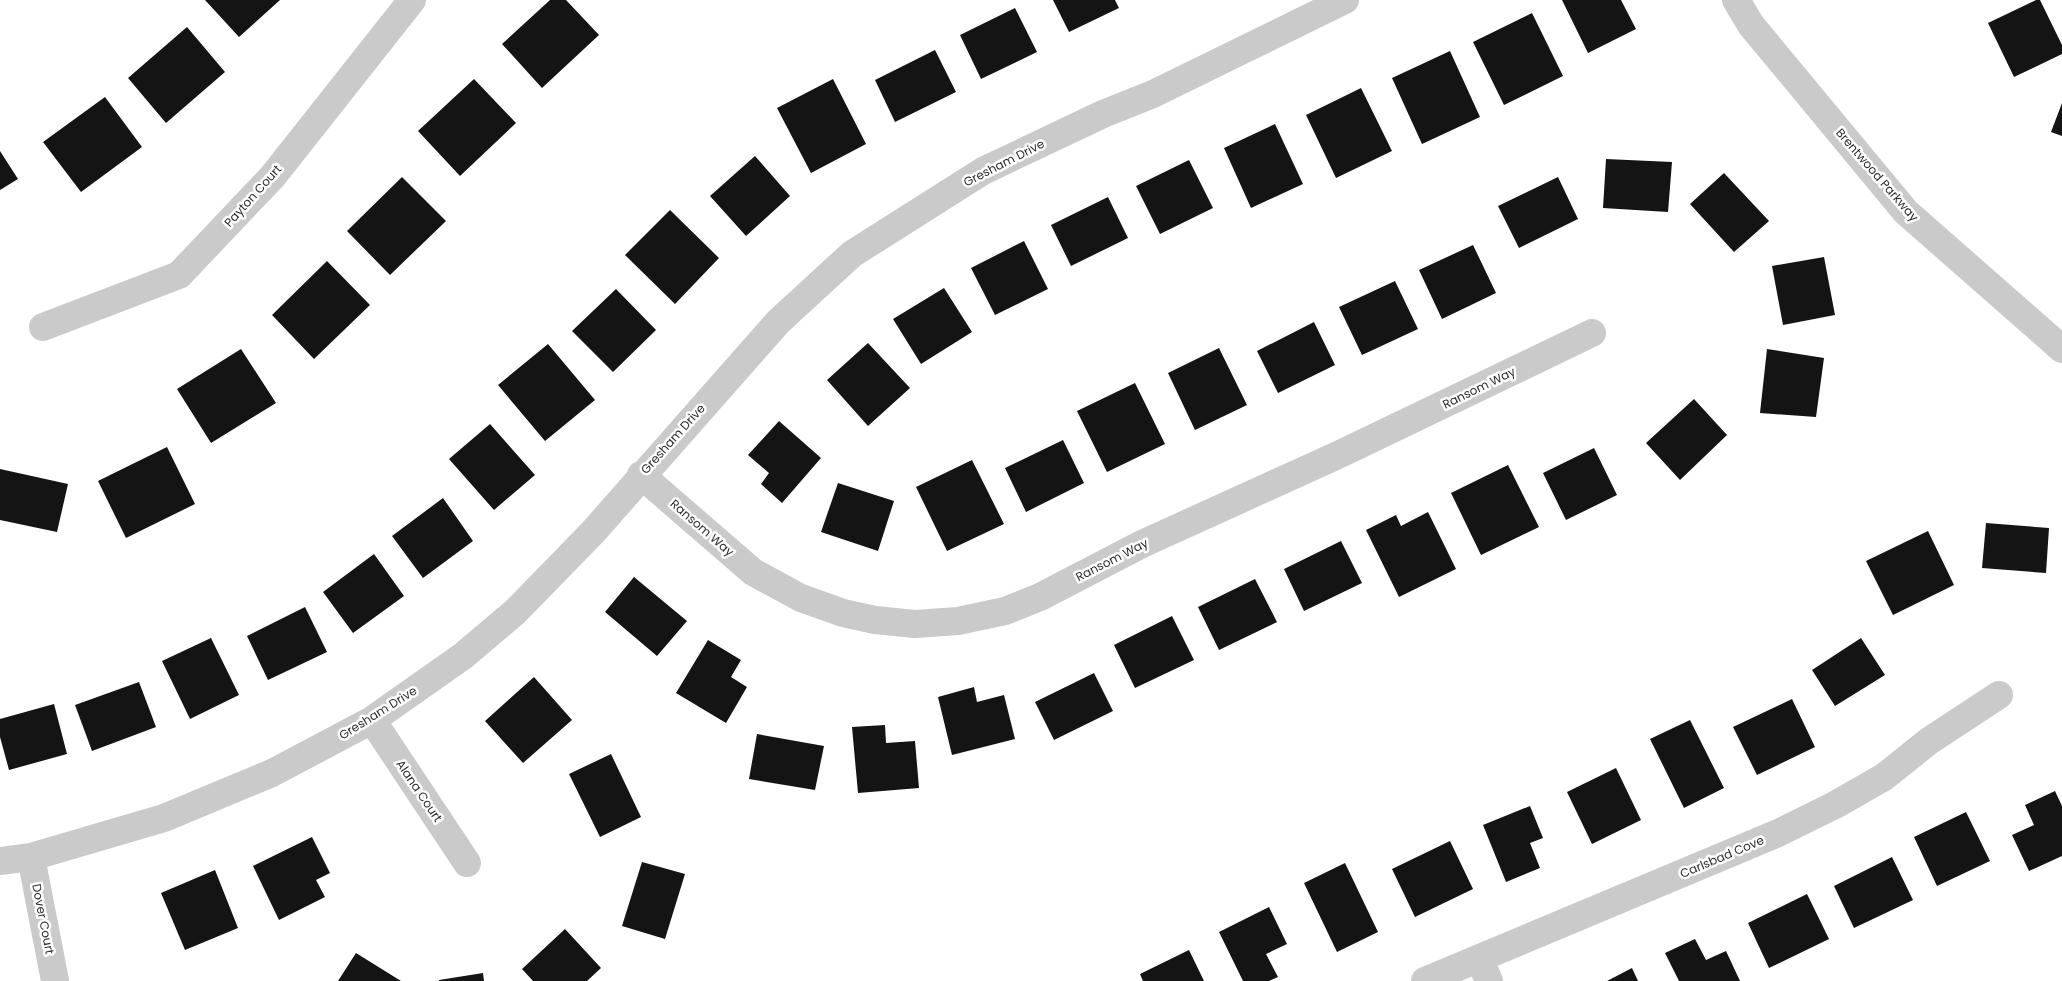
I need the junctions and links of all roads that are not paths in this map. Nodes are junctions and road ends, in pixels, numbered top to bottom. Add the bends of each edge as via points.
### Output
1 (412, 0) edge
2 (1345, 0) edge
3 (1736, 0) edge
4 (44, 327) dead end
5 (1592, 333) dead end
6 (2062, 349) edge
7 (641, 475) junction
8 (1999, 695) dead end
9 (372, 720) junction
10 (31, 857) junction
11 (0, 861) edge
12 (467, 862) dead end
13 (1484, 970) edge
14 (55, 981) edge
15 (1425, 981) edge

1 - 4 street, Payton Court via 273,176 179,275
2 - 7 street, Gresham Drive via 1153,94 1102,114 982,171 852,254 778,322
3 - 6 street, Brentwood Parkway via 1752,25 1906,212
5 - 7 street, Ransom Way via 1338,455 1142,544 1040,598 958,621 915,624 875,620 843,613 802,598 753,572
7 - 9 street, Gresham Drive via 593,532 514,612 463,656
8 - 13 street, Carlsbad Cove via 1928,742 1884,777 1835,806
9 - 10 street, Gresham Drive via 272,773 164,818
9 - 12 street, Alana Court
10 - 11 street, Gresham Drive
10 - 14 street, Dover Court
13 - 15 street, Carlsbad Cove

